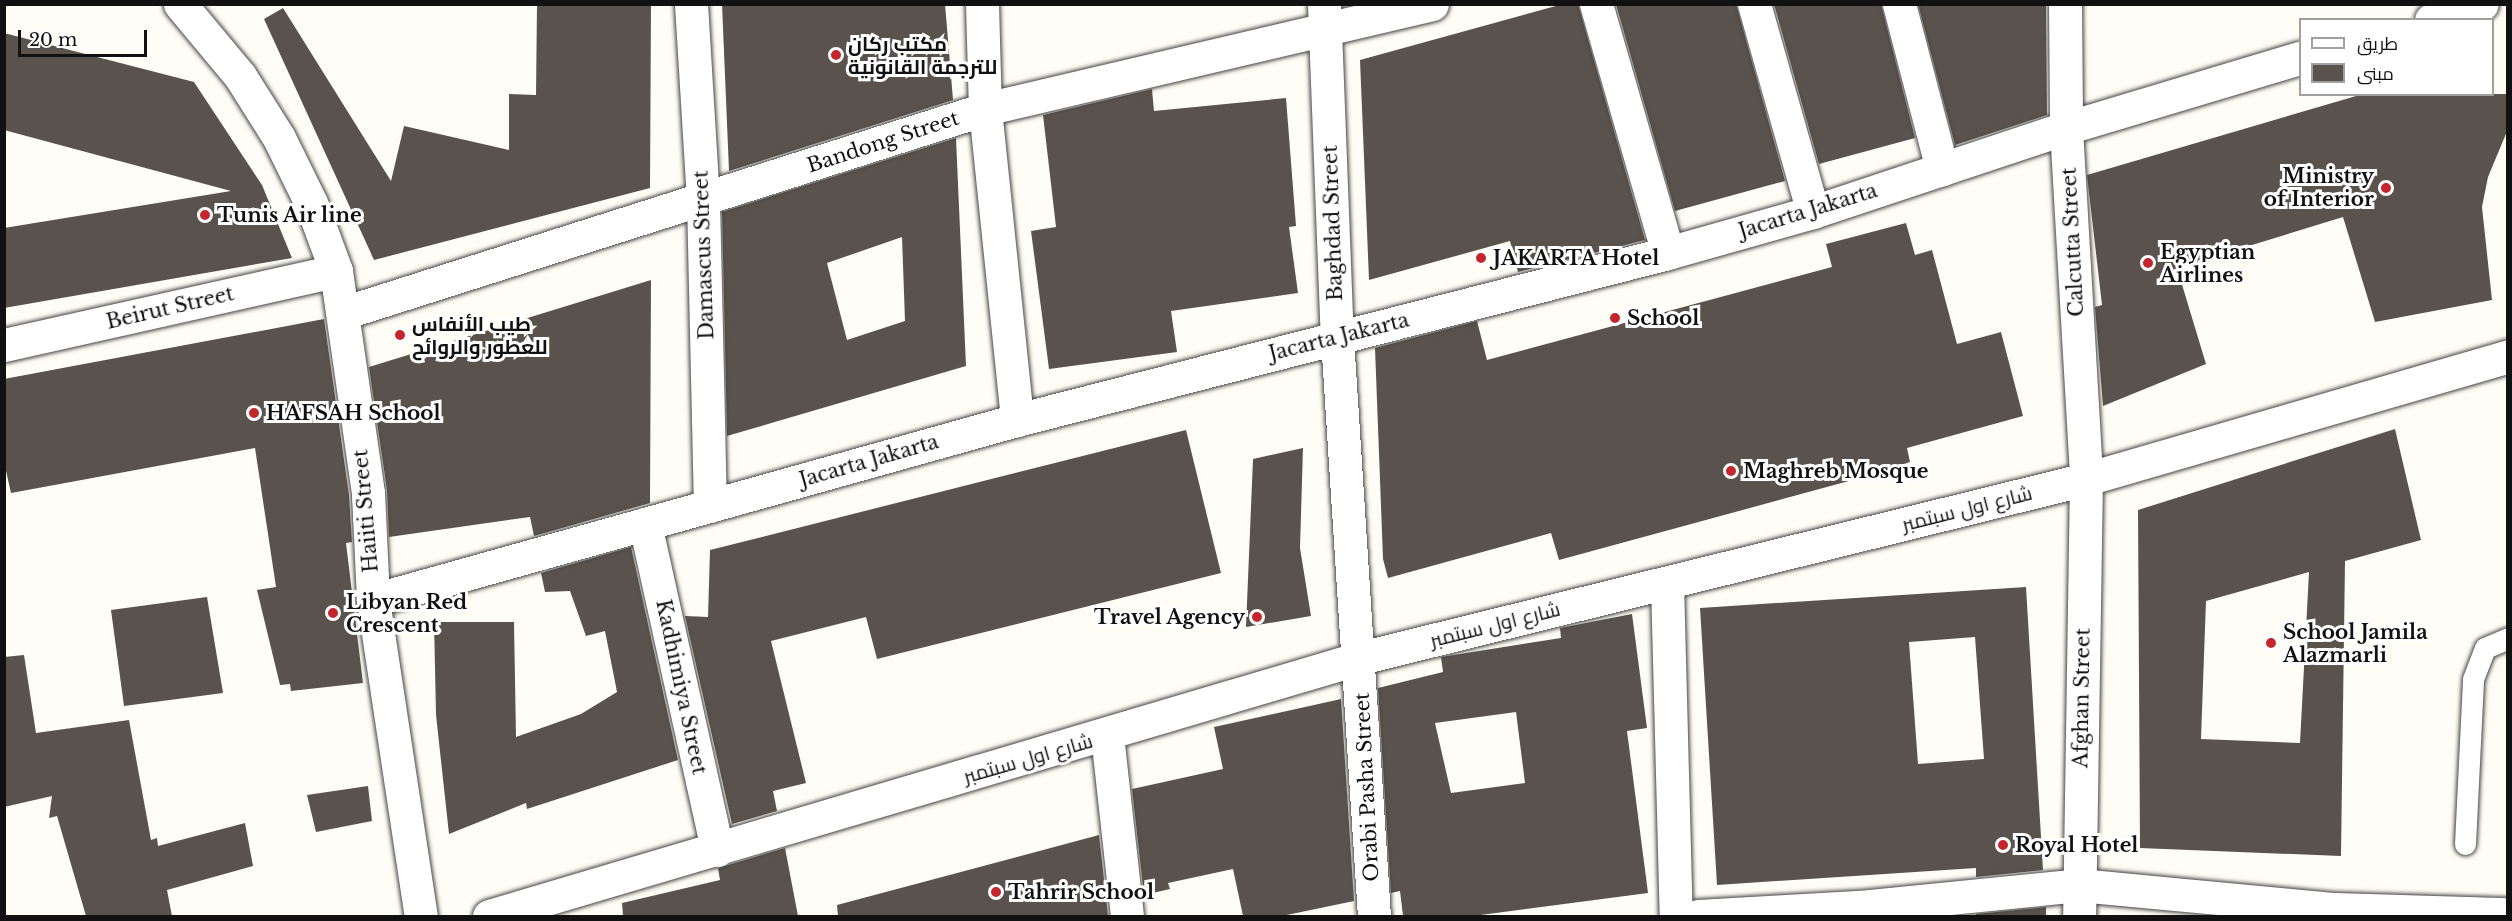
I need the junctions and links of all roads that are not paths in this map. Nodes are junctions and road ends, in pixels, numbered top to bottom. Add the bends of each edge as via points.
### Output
1 (180, 4) edge
2 (691, 4) edge
3 (982, 4) edge
4 (1432, 4) edge
5 (1596, 4) edge
6 (1754, 4) edge
7 (1899, 4) edge
8 (2065, 4) edge
9 (2482, 4) edge
10 (1325, 18) edge
11 (2437, 18) edge
12 (2299, 59) edge
13 (985, 109) junction
14 (2066, 128) junction
15 (1942, 169) junction
16 (704, 200) junction
17 (1814, 212) junction
18 (1668, 253) junction
19 (336, 271) junction
20 (343, 313) junction
21 (1337, 338) junction
22 (4, 345) edge
23 (2508, 356) edge
24 (1017, 420) junction
25 (2086, 479) junction
26 (710, 506) junction
27 (645, 524) junction
28 (1667, 583) junction
29 (373, 600) junction
30 (2508, 638) edge
31 (1360, 658) junction
32 (1107, 735) junction
33 (2464, 844) dead end
34 (717, 850) junction
35 (2079, 901) edge
36 (1870, 911) edge
37 (2335, 913) edge
38 (2508, 914) edge
39 (421, 916) edge
40 (489, 916) edge
41 (1127, 916) edge
42 (1374, 916) edge
43 (1676, 916) edge
44 (1698, 916) edge

1 - 19 street, Haiiti Street via 240,76 279,138 311,203
2 - 16 street, Damascus Street
3 - 13 street
4 - 10 street, Bandong Street
5 - 18 street
6 - 17 street
7 - 15 street
8 - 14 street, Calcutta Street
9 - 11 street
10 - 13 street, Bandong Street
10 - 21 street, Baghdad Street
12 - 14 street, Jacarta Jakarta
13 - 16 street, Bandong Street
13 - 24 street
14 - 15 street, Jacarta Jakarta
14 - 25 street, Calcutta Street
15 - 17 street, Jacarta Jakarta
16 - 20 street, Bandong Street
16 - 26 street, Damascus Street
17 - 18 street, Jacarta Jakarta
18 - 21 street, Jacarta Jakarta
19 - 20 street, Haiiti Street
19 - 22 street, Beirut Street
20 - 29 street, Haiiti Street via 368,493
21 - 24 street, Jacarta Jakarta
21 - 31 street, Baghdad Street
23 - 25 street, شارع اول سبتمبر
24 - 26 street, Jacarta Jakarta
25 - 28 street, شارع اول سبتمبر
25 - 35 street, Afghan Street
26 - 27 street, Jacarta Jakarta
27 - 29 street, Jacarta Jakarta
27 - 34 street, Kadhimiya Street
28 - 31 street, شارع اول سبتمبر
28 - 43 street
29 - 39 street, Haiiti Street
30 - 33 lane via 2485,648 2473,679
31 - 32 street, شارع اول سبتمبر
31 - 42 street, Orabi Pasha Street
32 - 34 street, شارع اول سبتمبر
32 - 41 street
34 - 40 street, شارع اول سبتمبر
35 - 36 street
35 - 37 street
36 - 44 street
37 - 38 street

